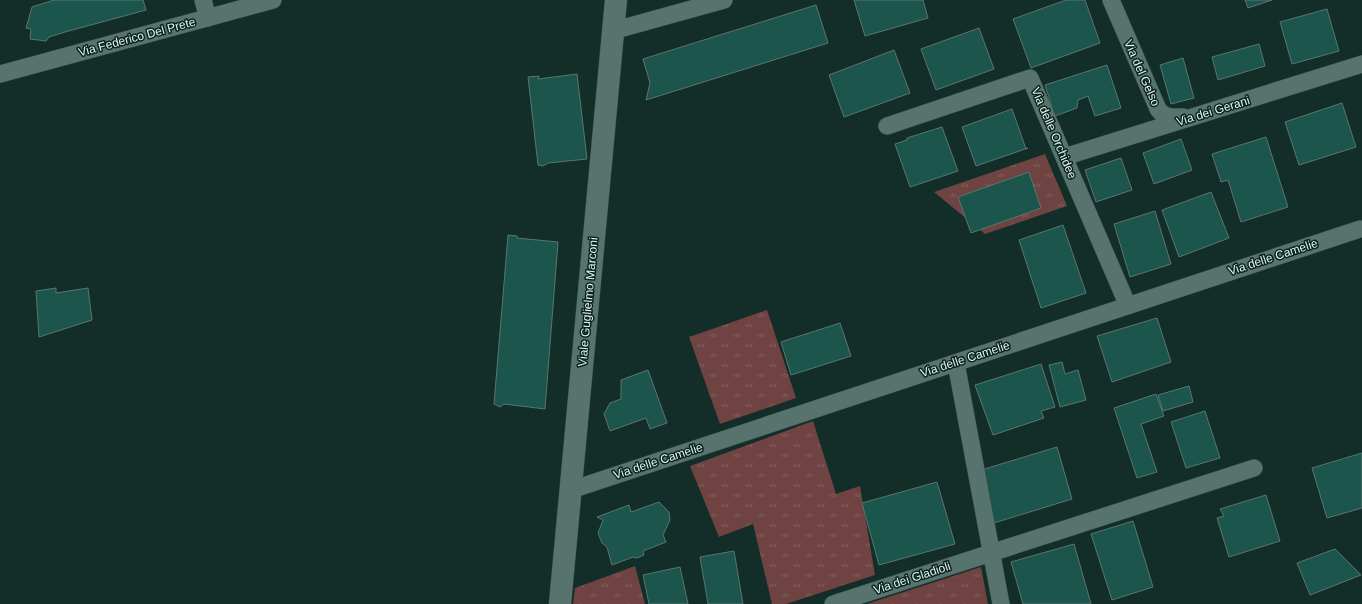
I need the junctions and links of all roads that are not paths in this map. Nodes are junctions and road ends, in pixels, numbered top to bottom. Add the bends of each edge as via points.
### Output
1 (204, 0) edge
2 (273, 0) edge
3 (616, 0) edge
4 (724, 0) edge
5 (1111, 0) edge
6 (208, 18) junction
7 (612, 31) junction
8 (1362, 64) edge
9 (0, 74) edge
10 (1194, 116) junction
11 (886, 126) dead end
12 (1064, 157) junction
13 (1360, 229) dead end
14 (1128, 306) junction
15 (956, 363) junction
16 (1254, 468) dead end
17 (571, 490) junction
18 (991, 552) junction
19 (560, 604) edge
20 (833, 604) edge
21 (1001, 604) edge

1 - 6 street
2 - 6 street, Via Federico Del Prete
3 - 7 street, Viale Guglielmo Marconi
4 - 7 street
5 - 10 street, Via del Gelso via 1161,114 1170,117
6 - 9 street, Via Federico Del Prete
7 - 17 street, Viale Guglielmo Marconi
8 - 10 street, Via dei Gerani
10 - 12 street, Via dei Gerani
11 - 12 street, Via delle Orchidee via 1030,78
12 - 14 street, Via delle Orchidee
13 - 14 street, Via delle Camelie
14 - 15 street, Via delle Camelie
15 - 17 street, Via delle Camelie
15 - 18 street
16 - 18 street, Via dei Gladioli
17 - 19 street, Viale Guglielmo Marconi
18 - 20 street, Via dei Gladioli
18 - 21 street

